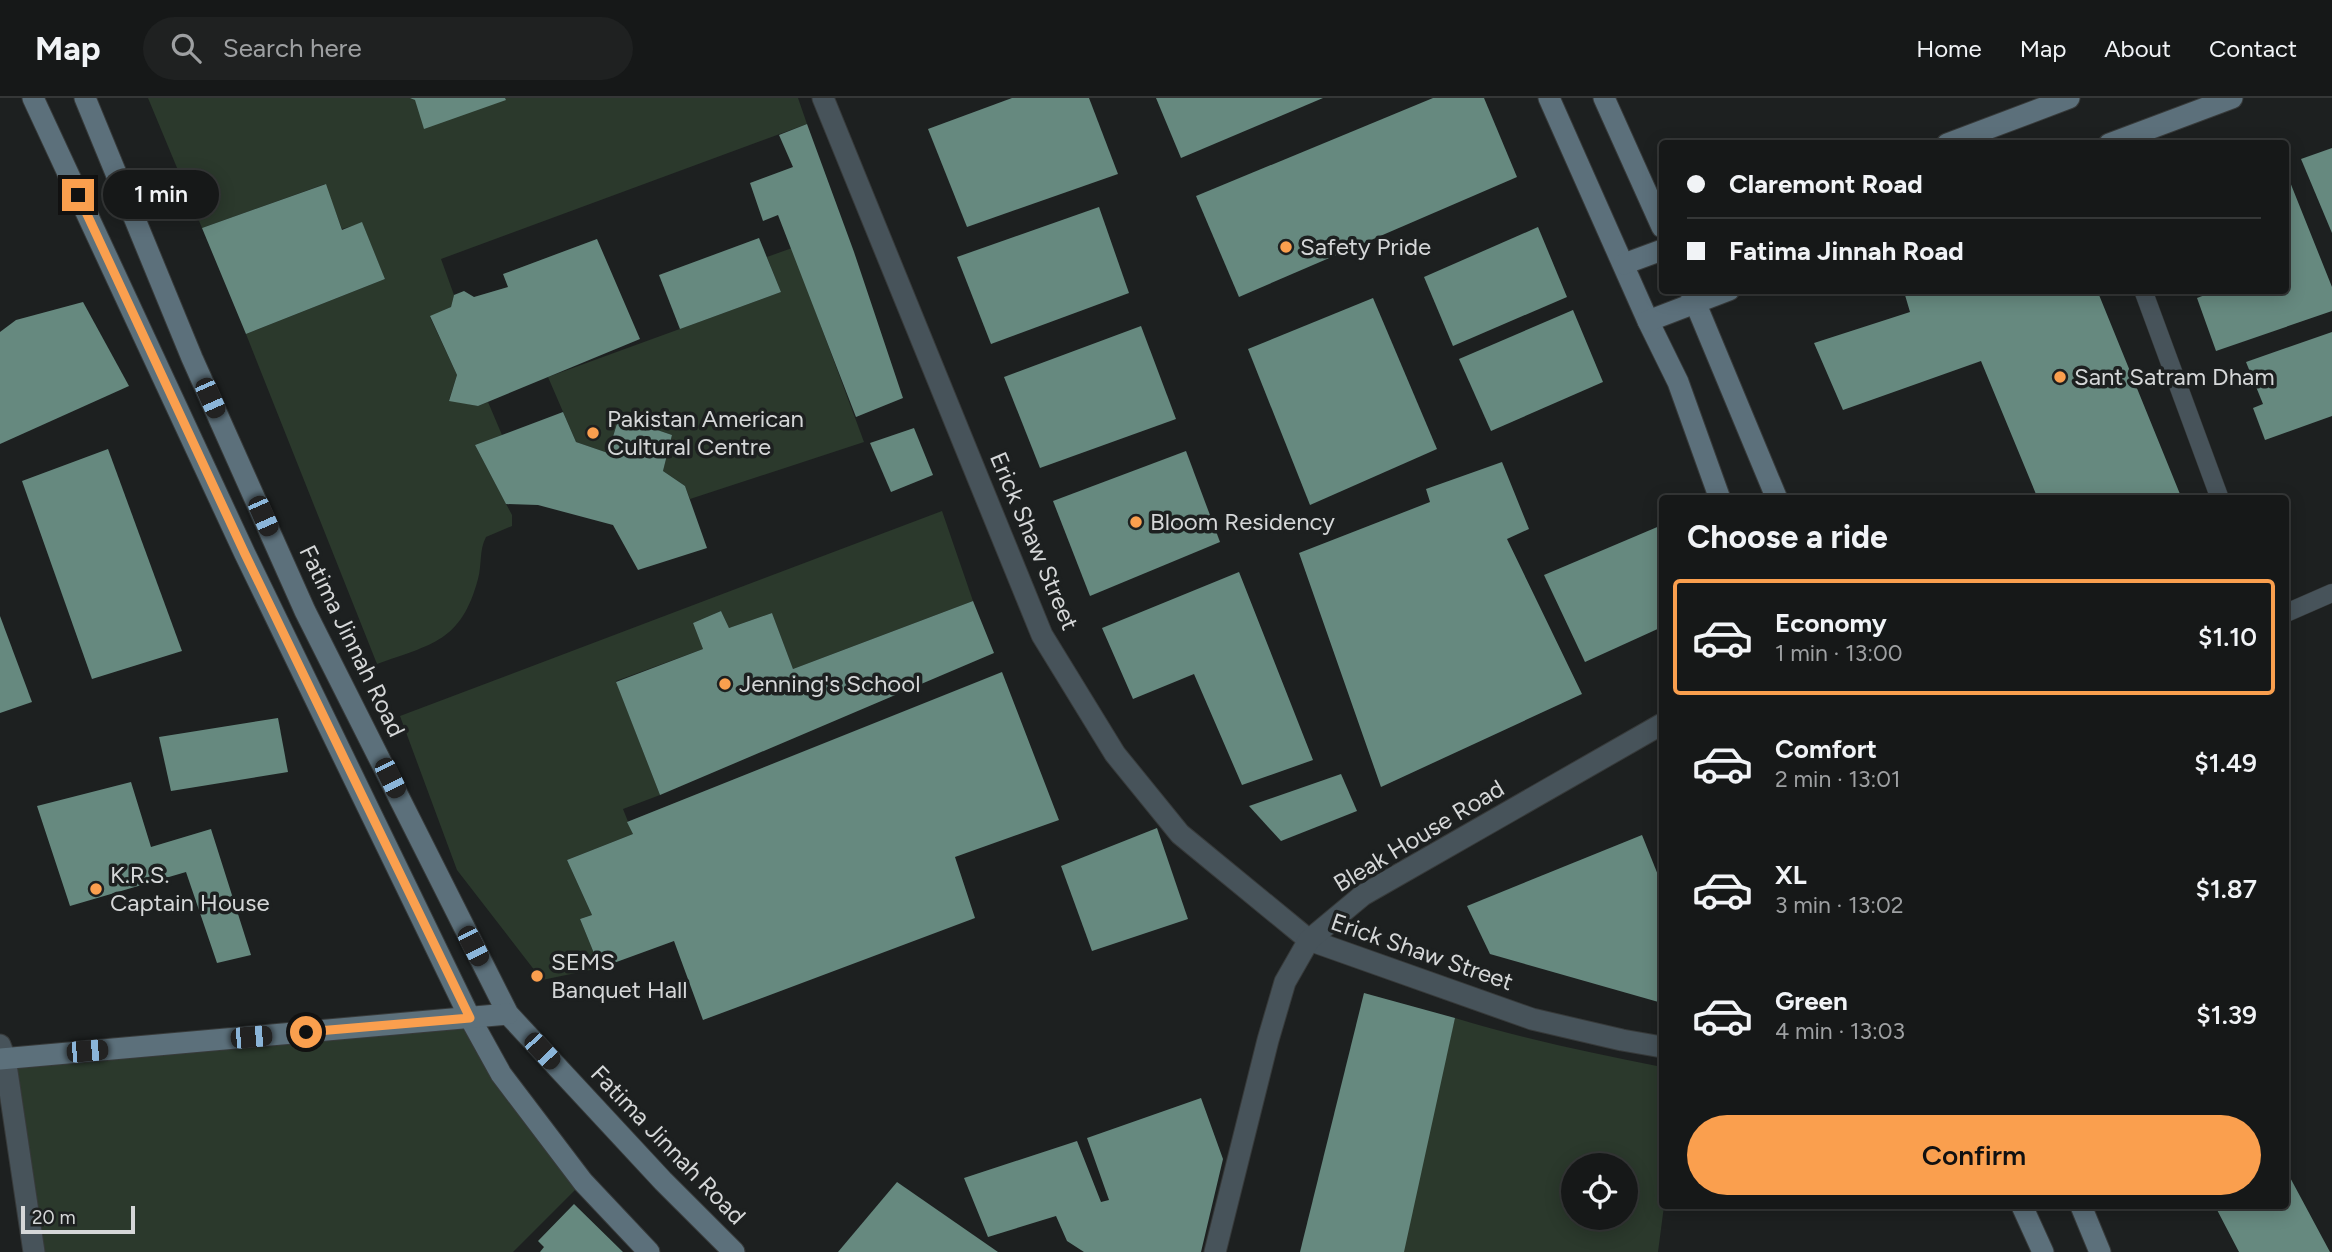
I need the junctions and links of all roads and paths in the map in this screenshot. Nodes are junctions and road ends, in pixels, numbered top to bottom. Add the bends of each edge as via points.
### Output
1 (33, 98) edge
2 (85, 98) edge
3 (822, 98) edge
4 (1549, 98) edge
5 (1604, 98) edge
6 (2069, 98) edge
7 (2232, 98) edge
8 (1958, 140) edge
9 (2120, 140) edge
10 (1659, 220) edge
11 (1659, 251) edge
12 (1624, 264) junction
13 (2144, 294) edge
14 (1692, 297) edge
15 (1648, 321) junction
16 (1719, 495) edge
17 (1775, 495) edge
18 (2219, 495) edge
19 (2332, 593) edge
20 (2289, 612) edge
21 (1659, 726) edge
22 (1309, 940) junction
23 (508, 1014) junction
24 (470, 1018) junction
25 (1659, 1046) edge
26 (2, 1054) edge
27 (2023, 1209) edge
28 (2082, 1209) edge
29 (34, 1252) edge
30 (649, 1252) edge
31 (734, 1252) edge
32 (1215, 1252) edge
33 (2043, 1252) edge
34 (2100, 1252) edge

1 - 24 main road via 240,543
2 - 23 main road, Fatima Jinnah Road via 192,358 305,611
3 - 22 street, Erick Shaw Street via 1042,635 1115,754 1180,834
4 - 12 main road
5 - 10 main road
6 - 8 main road
7 - 9 main road
11 - 12 main road
12 - 15 main road
13 - 18 lane
14 - 15 main road
14 - 17 main road
15 - 16 main road via 1678,382
19 - 20 lane
21 - 22 street, Bleak House Road via 1363,895
22 - 25 street, Erick Shaw Street via 1532,1018
22 - 32 street, Bleak House Road via 1285,982
23 - 24 main road
23 - 31 main road, Fatima Jinnah Road
24 - 26 main road
24 - 30 main road via 501,1074 583,1182
26 - 29 street
27 - 33 main road
28 - 34 main road

